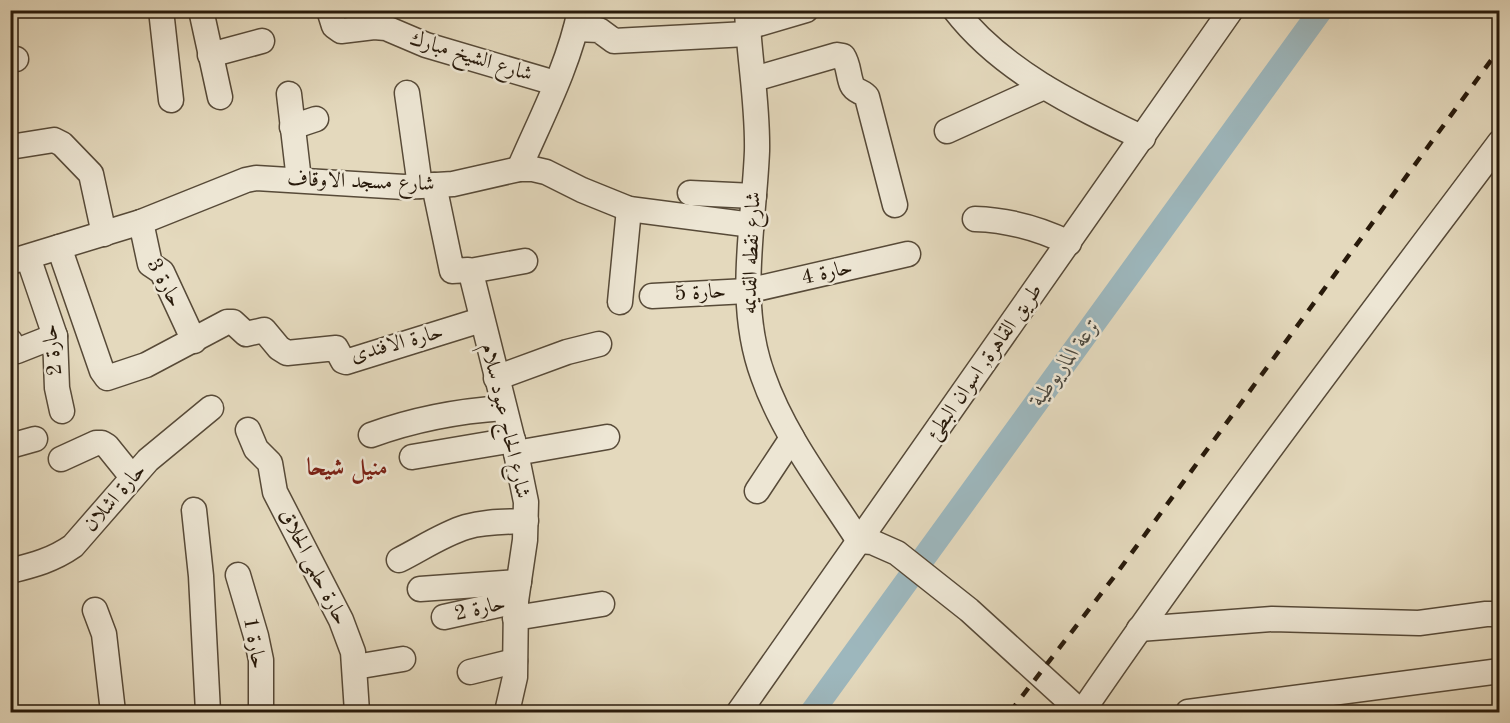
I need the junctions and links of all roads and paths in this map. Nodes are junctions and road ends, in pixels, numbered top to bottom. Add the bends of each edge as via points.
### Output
1 (161, 10) edge
2 (201, 10) edge
3 (329, 10) edge
4 (806, 10) edge
5 (956, 10) edge
6 (1231, 10) edge
7 (578, 20) edge
8 (747, 24) edge
9 (262, 41) dead end
10 (210, 55) junction
11 (754, 79) junction
12 (555, 83) junction
13 (1044, 87) junction
14 (407, 93) dead end
15 (289, 94) dead end
16 (220, 97) dead end
17 (171, 100) dead end
18 (316, 119) dead end
19 (292, 127) junction
20 (947, 131) dead end
21 (1143, 138) junction
22 (1500, 142) edge
23 (10, 147) edge
24 (519, 170) junction
25 (299, 180) junction
26 (427, 186) junction
27 (690, 193) dead end
28 (754, 196) junction
29 (895, 206) dead end
30 (629, 209) junction
31 (975, 219) dead end
32 (141, 222) junction
33 (752, 225) junction
34 (104, 234) junction
35 (1069, 243) junction
36 (59, 247) junction
37 (908, 254) dead end
38 (19, 259) edge
39 (525, 261) dead end
40 (470, 271) junction
41 (747, 291) junction
42 (652, 296) dead end
43 (620, 302) dead end
44 (481, 320) junction
45 (55, 336) junction
46 (10, 341) edge
47 (194, 341) junction
48 (598, 344) dead end
49 (496, 378) junction
50 (211, 408) dead end
51 (504, 408) junction
52 (62, 411) dead end
53 (248, 430) dead end
54 (371, 435) dead end
55 (607, 437) dead end
56 (792, 438) junction
57 (34, 439) dead end
58 (10, 446) edge
59 (514, 446) junction
60 (412, 457) dead end
61 (61, 459) dead end
62 (132, 477) junction
63 (757, 490) dead end
64 (194, 510) dead end
65 (526, 521) junction
66 (859, 541) junction
67 (399, 560) dead end
68 (10, 571) edge
69 (238, 575) dead end
70 (420, 589) dead end
71 (517, 600) junction
72 (602, 604) dead end
73 (95, 610) dead end
74 (1500, 614) edge
75 (444, 617) dead end
76 (1139, 629) junction
77 (403, 659) dead end
78 (515, 661) junction
79 (355, 667) junction
80 (1500, 671) edge
81 (470, 672) dead end
82 (113, 712) edge
83 (208, 712) edge
84 (261, 712) edge
85 (357, 712) edge
86 (507, 712) edge
87 (739, 712) edge
88 (1082, 712) edge
89 (1188, 712) edge

1 - 17 street
2 - 10 street
3 - 12 street, شارع الشيخ مبارك via 334,26 341,32 386,28 426,45
4 - 8 street
5 - 13 street via 1001,56
6 - 21 street, طريق القاهرة, اسوان البطئ
7 - 8 street via 614,41
7 - 12 street
8 - 11 street, شارع نقطه القديمه
9 - 10 street
10 - 16 street
11 - 28 street, شارع نقطه القديمه
11 - 29 street via 843,56 852,86 867,97
12 - 24 street
13 - 20 street
13 - 21 street
14 - 26 street
15 - 19 street
18 - 19 street
19 - 25 street
21 - 35 street, طريق القاهرة, اسوان البطئ
22 - 76 street
23 - 34 street via 54,140 62,144 92,174
24 - 26 street, شارع مسجد الاوقاف
24 - 30 street, شارع مسجد الاوقاف via 546,172
25 - 26 street, شارع مسجد الاوقاف
25 - 32 street, شارع مسجد الاوقاف via 246,180
26 - 40 street via 452,271
27 - 28 street
28 - 33 street, شارع نقطه القديمه
30 - 33 street, شارع مسجد الاوقاف
30 - 43 street
31 - 35 street via 1024,224
32 - 34 street, شارع مسجد الاوقاف
32 - 47 street, حارة 3 via 150,264 162,272
33 - 41 street, شارع نقطه القديمه
34 - 36 street, شارع مسجد الاوقاف
35 - 66 street, طريق القاهرة, اسوان البطئ
36 - 38 street, شارع مسجد الاوقاف
36 - 47 street via 104,376 110,378 146,365
37 - 41 street, حارة 4
38 - 45 street, حارة 2
39 - 40 street
40 - 44 street, شارع الحاج عبود سلام
41 - 42 street, حارة 5
41 - 56 street, شارع نقطه القديمه via 749,324 763,377
44 - 47 street, حارة الافندى via 346,362 336,348 287,353 264,330 246,334 230,322
44 - 49 street, شارع الحاج عبود سلام
45 - 46 street via 17,351
45 - 52 street, حارة 2
48 - 49 street
49 - 51 street, شارع الحاج عبود سلام
50 - 62 street, حارة اشلان
51 - 54 street via 450,413
51 - 59 street, شارع الحاج عبود سلام
53 - 79 street, حارة حلمى الحلاق via 256,449 270,463 275,492 341,620
55 - 59 street
56 - 63 street
56 - 66 street, شارع نقطه القديمه
57 - 58 street
59 - 60 street
59 - 65 street, شارع الحاج عبود سلام via 526,502
61 - 62 street via 102,443
62 - 68 street, حارة اشلان via 73,546 40,564
64 - 83 street
65 - 67 street via 466,527
65 - 71 street, شارع الحاج عبود سلام
66 - 87 street, طريق القاهرة, اسوان البطئ
66 - 88 street via 897,553 969,610
69 - 84 street, حارة 1 via 261,660
70 - 71 street
71 - 72 street
71 - 75 street, حارة 2
71 - 78 street, شارع الحاج عبود سلام
73 - 82 street via 104,634
74 - 76 street via 1419,623 1272,619
76 - 88 street
77 - 79 street
78 - 81 street
78 - 86 street, شارع الحاج عبود سلام
79 - 85 street, حارة حلمى الحلاق
80 - 89 street

